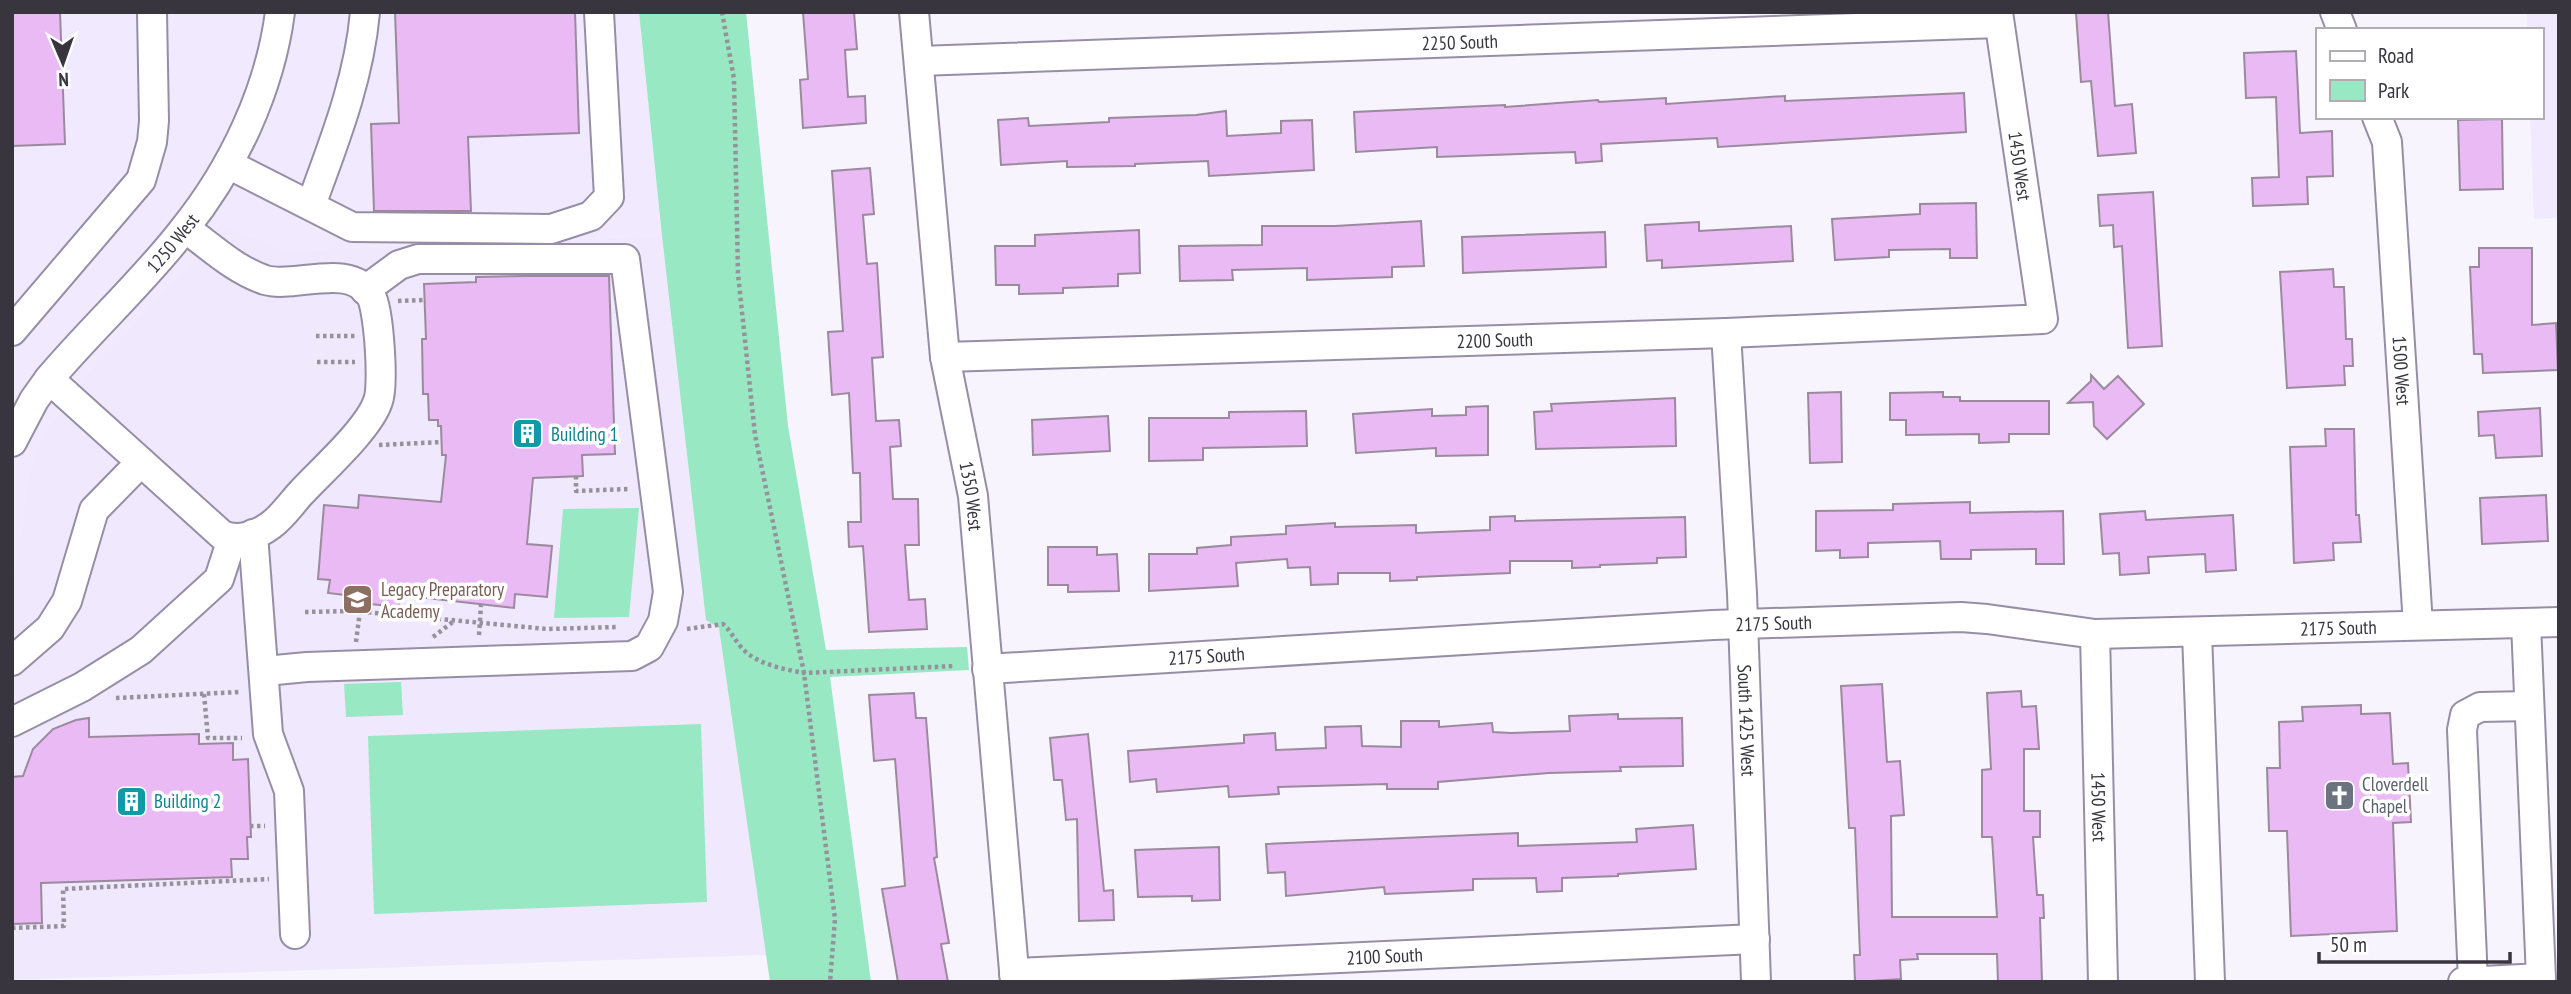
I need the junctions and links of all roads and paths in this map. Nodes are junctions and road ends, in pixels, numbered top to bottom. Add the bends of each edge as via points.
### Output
1 (152, 12) edge
2 (280, 12) edge
3 (365, 12) edge
4 (599, 12) edge
5 (722, 12) edge
6 (914, 12) edge
7 (1999, 18) edge
8 (919, 61) junction
9 (2378, 119) edge
10 (228, 164) junction
11 (311, 205) junction
12 (186, 228) junction
13 (365, 290) junction
14 (425, 300) dead end
15 (396, 301) dead end
16 (2043, 319) joint
17 (12, 331) edge
18 (1726, 333) junction
19 (316, 336) dead end
20 (356, 336) dead end
21 (946, 357) junction
22 (317, 362) dead end
23 (356, 362) dead end
24 (48, 379) junction
25 (12, 442) edge
26 (442, 442) dead end
27 (377, 446) dead end
28 (141, 462) junction
29 (576, 476) dead end
30 (640, 489) dead end
31 (243, 537) junction
32 (481, 605) dead end
33 (360, 611) junction
34 (305, 612) dead end
35 (479, 622) junction
36 (2559, 622) edge
37 (2526, 623) junction
38 (1741, 624) junction
39 (2418, 625) junction
40 (626, 627) dead end
41 (677, 631) dead end
42 (2197, 633) junction
43 (2095, 634) junction
44 (478, 642) dead end
45 (355, 645) dead end
46 (12, 660) edge
47 (955, 666) dead end
48 (987, 669) junction
49 (265, 671) junction
50 (804, 673) junction
51 (225, 693) dead end
52 (204, 694) junction
53 (105, 699) dead end
54 (2529, 706) junction
55 (12, 722) edge
56 (244, 737) dead end
57 (273, 878) dead end
58 (12, 928) edge
59 (295, 934) dead end
60 (1755, 939) junction
61 (1015, 978) edge
62 (2473, 981) edge
63 (830, 982) edge
64 (1756, 982) edge
65 (2103, 982) edge
66 (2210, 982) edge
67 (2463, 982) edge

1 - 17 street via 154,121 141,180
2 - 10 street, 1250 West via 256,102
3 - 11 street via 349,99
4 - 11 street via 609,197 591,216 551,229 352,227
5 - 50 path via 734,79 738,274 755,435
6 - 8 street, 1350 West
7 - 8 street, 2250 South
7 - 16 street, 1450 West
8 - 21 street, 1350 West
9 - 39 street, 1500 West via 2387,142
10 - 11 street
10 - 12 street, 1250 West
12 - 13 street via 240,269 268,281 336,278
12 - 24 street, 1250 West
13 - 31 street via 371,295 377,320 379,399 367,421 271,525
13 - 49 street via 399,265 418,260 625,259 668,592 663,621 649,647 632,656
14 - 15 path
16 - 18 street, 2200 South
18 - 21 street, 2200 South
18 - 38 street, South 1425 West
19 - 20 path
21 - 48 street, 1350 West via 972,496
22 - 23 path
24 - 25 street, 1250 West
24 - 28 street
26 - 27 path
28 - 31 street via 222,534
28 - 46 street via 94,510 67,601 50,628
29 - 30 path via 576,491
31 - 49 street
31 - 55 street via 219,579 141,650 82,687
32 - 35 path
33 - 34 path
33 - 35 path
33 - 45 path
35 - 40 path via 547,629
35 - 44 path
36 - 37 street, 2175 South
37 - 39 street, 2175 South
37 - 54 street
38 - 43 street, 2175 South via 1961,617
38 - 48 street, 2175 South
38 - 60 street, South 1425 West
39 - 42 street, 2175 South
41 - 50 path via 723,624 753,658
42 - 43 street, 2175 South
42 - 66 street
43 - 65 street, 1450 West
47 - 50 path
48 - 61 street, 1350 West
49 - 59 street via 268,734 289,791
50 - 63 path via 835,919
51 - 52 path
52 - 53 path
52 - 56 path via 208,738
54 - 62 street via 2480,707 2465,715
54 - 62 street via 2541,978
57 - 58 path via 63,889 64,926
60 - 61 street, 2100 South
60 - 64 street, South 1425 West
62 - 67 street

